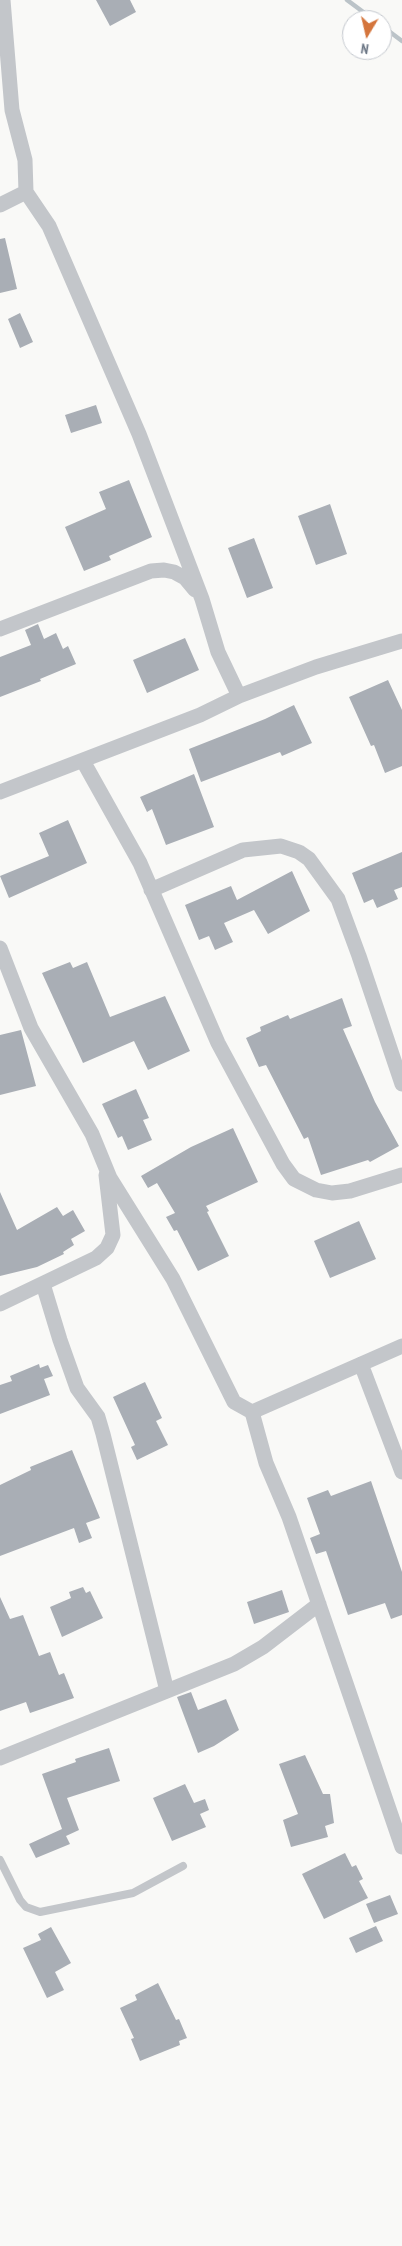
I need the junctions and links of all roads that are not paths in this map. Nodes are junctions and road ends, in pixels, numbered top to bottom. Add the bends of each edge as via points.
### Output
1 (2, 0) edge
2 (26, 192) junction
3 (0, 205) edge
4 (202, 599) junction
5 (0, 629) edge
6 (402, 641) edge
7 (239, 696) junction
8 (82, 761) junction
9 (0, 792) edge
10 (151, 890) junction
11 (0, 948) edge
12 (402, 1084) edge
13 (105, 1167) junction
14 (402, 1175) edge
15 (43, 1284) junction
16 (0, 1304) edge
17 (402, 1346) edge
18 (361, 1364) junction
19 (252, 1412) junction
20 (402, 1472) edge
21 (319, 1604) junction
22 (167, 1691) junction
23 (0, 1758) edge
24 (402, 1847) edge
25 (0, 1860) edge
26 (183, 1866) dead end

1 - 2 street via 12,110 25,160
2 - 3 street
2 - 4 street via 49,226 139,434
4 - 5 street via 185,578 164,570 151,571
4 - 7 street via 218,652
6 - 7 street via 316,667
7 - 8 street via 200,715
8 - 9 street
8 - 10 street via 140,863
10 - 12 street via 243,850 281,846 309,859 338,899
10 - 14 street via 218,1043 294,1179 316,1190 332,1193 350,1191
11 - 13 street via 31,1028 92,1134
13 - 15 street via 111,1243 96,1258
13 - 19 street via 172,1279 234,1402
15 - 16 street
15 - 22 street via 77,1388 98,1417 104,1434
17 - 18 street
18 - 19 street
18 - 20 street
19 - 21 street via 266,1463 290,1517
21 - 22 street via 234,1664
21 - 24 street
22 - 23 street
25 - 26 lane via 20,1900 26,1907 40,1912 132,1893

